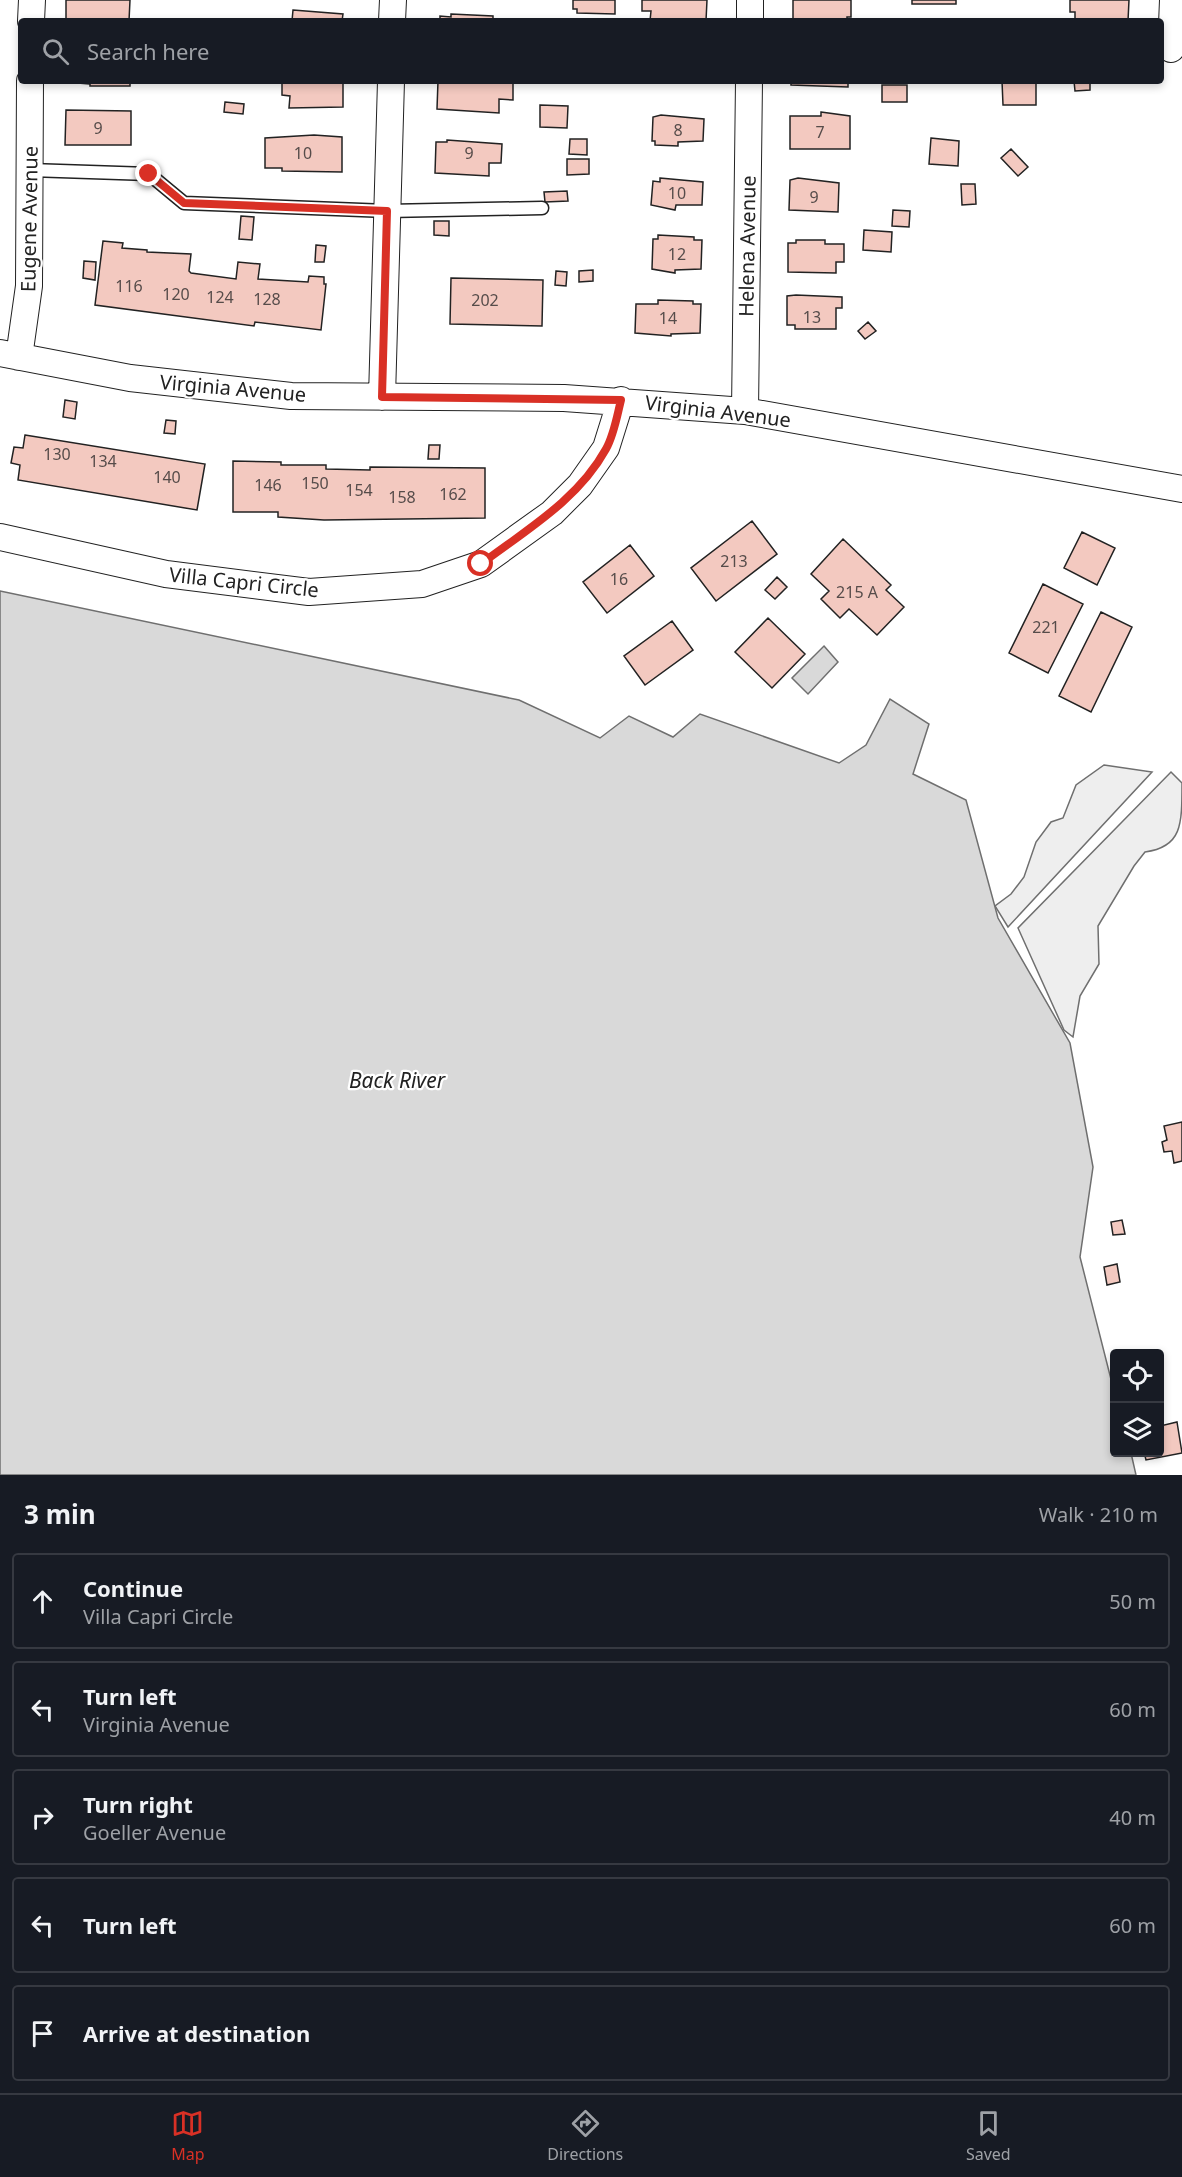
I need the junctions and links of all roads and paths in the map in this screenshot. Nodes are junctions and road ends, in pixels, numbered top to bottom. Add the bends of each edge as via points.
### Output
1 (32, 0) edge
2 (393, 0) edge
3 (750, 0) edge
4 (1173, 0) edge
5 (31, 18) edge
6 (393, 18) edge
7 (750, 18) edge
8 (1171, 49) dead end
9 (30, 84) edge
10 (391, 84) edge
11 (749, 84) edge
12 (30, 170) junction
13 (542, 208) dead end
14 (387, 211) junction
15 (9, 355) edge
16 (382, 397) junction
17 (621, 400) junction
18 (745, 411) junction
19 (1182, 489) edge
20 (0, 537) edge

1 - 5 street
2 - 6 street
3 - 7 street
4 - 8 street
9 - 12 street, Eugene Avenue
10 - 14 street
11 - 18 street, Helena Avenue
12 - 14 lane via 149,174 184,203
12 - 15 street, Eugene Avenue via 29,286
13 - 14 lane
14 - 16 street
15 - 16 street, Virginia Avenue via 130,378 217,389 291,396
16 - 17 street, Virginia Avenue
17 - 18 street, Virginia Avenue
17 - 20 street, Villa Capri Circle via 606,448 580,485 552,513 481,564 422,584 309,592 166,574
18 - 19 street, Virginia Avenue

